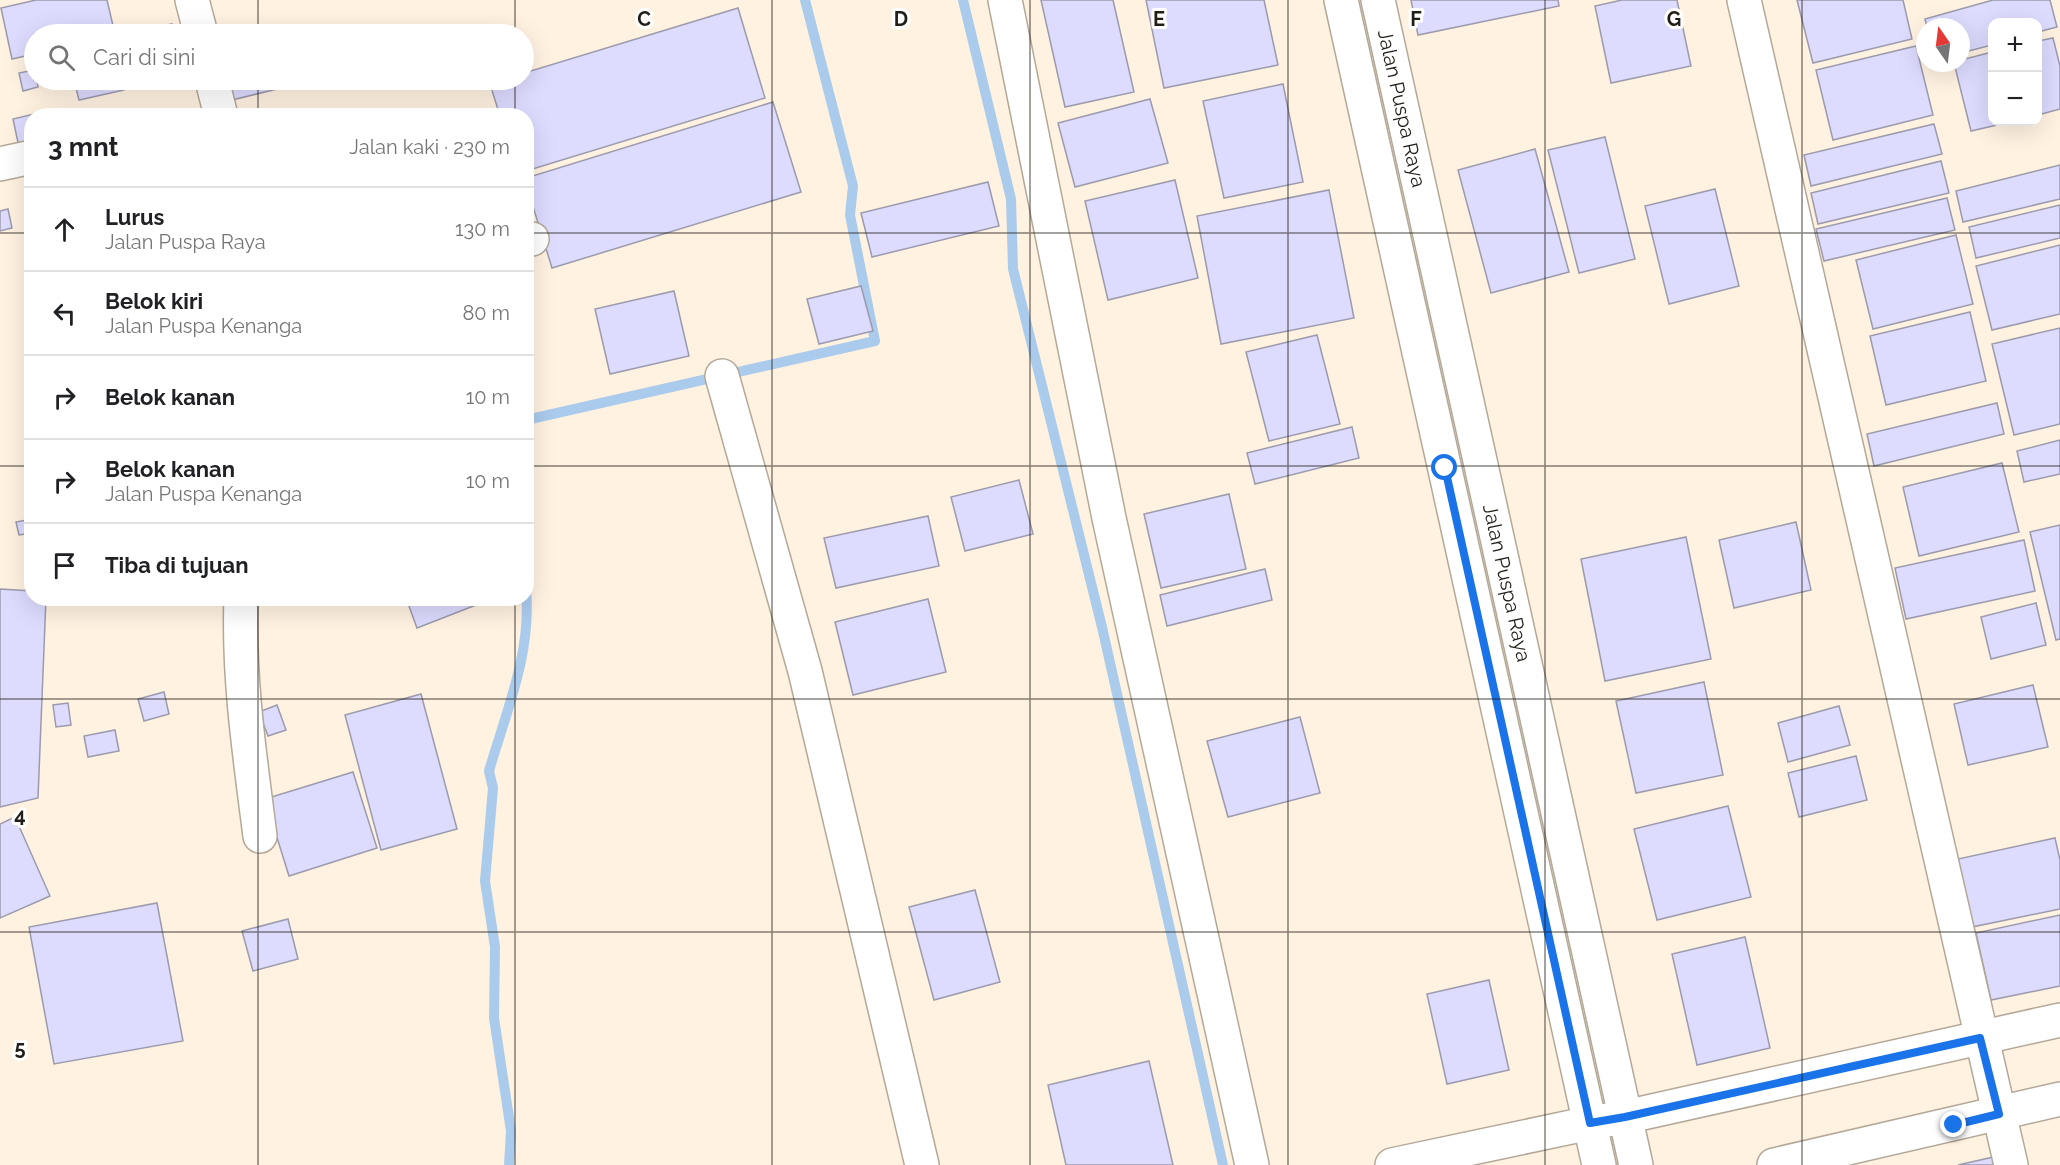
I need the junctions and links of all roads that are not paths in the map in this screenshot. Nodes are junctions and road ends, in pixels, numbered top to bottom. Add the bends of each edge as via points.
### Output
1 (192, 0) edge
2 (1005, 0) edge
3 (1341, 0) edge
4 (1378, 0) edge
5 (1744, 0) edge
6 (198, 24) edge
7 (213, 90) edge
8 (214, 108) edge
9 (24, 159) edge
10 (0, 164) edge
11 (722, 376) dead end
12 (241, 606) edge
13 (261, 836) dead end
14 (2060, 1020) edge
15 (1980, 1038) junction
16 (2060, 1099) edge
17 (1999, 1114) junction
18 (1625, 1117) junction
19 (1590, 1123) junction
20 (922, 1165) edge
21 (1252, 1165) edge
22 (1392, 1165) edge
23 (1599, 1165) edge
24 (1636, 1165) edge
25 (1774, 1165) edge
26 (2011, 1165) edge

1 - 6 street
2 - 21 street via 1110,518
3 - 19 street, Jalan Puspa Raya
4 - 18 street, Jalan Puspa Raya
5 - 15 street
7 - 8 street
9 - 10 street
11 - 20 street via 805,671
12 - 13 street via 239,641 246,734
14 - 15 street
15 - 17 street
15 - 18 street
16 - 17 street
17 - 25 street
17 - 26 street
18 - 19 street
18 - 24 street, Jalan Puspa Raya
19 - 22 street
19 - 23 street, Jalan Puspa Raya

